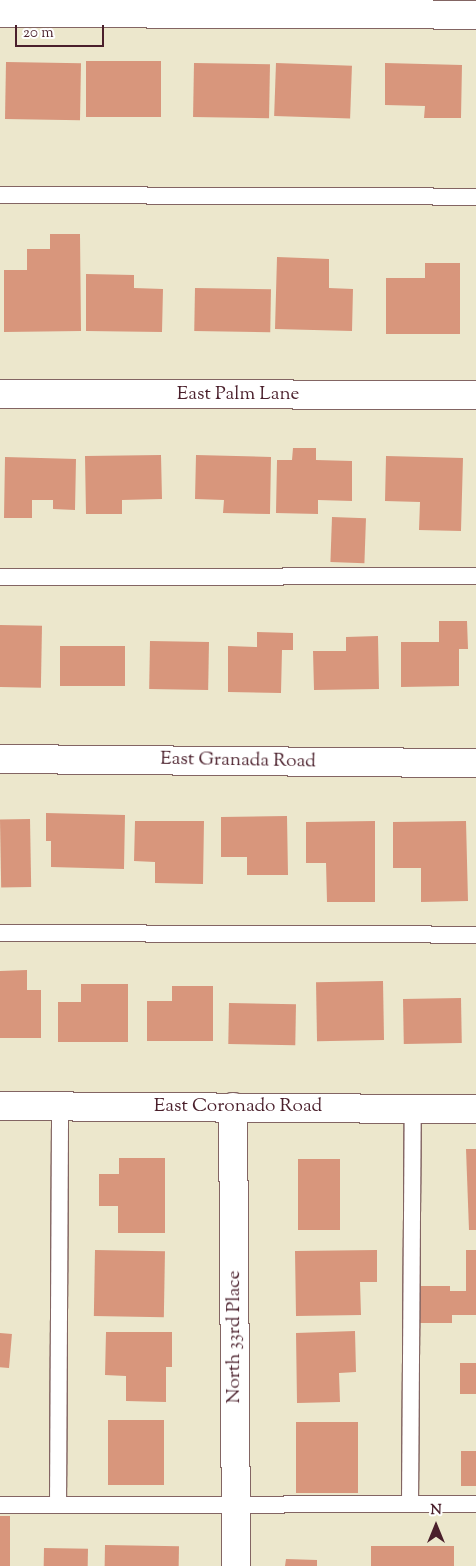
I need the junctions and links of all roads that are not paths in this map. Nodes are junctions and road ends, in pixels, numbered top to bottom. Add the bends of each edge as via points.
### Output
1 (0, 13) edge
2 (476, 15) edge
3 (0, 195) edge
4 (476, 197) edge
5 (0, 394) edge
6 (476, 395) edge
7 (476, 576) edge
8 (0, 578) edge
9 (0, 759) edge
10 (476, 763) edge
11 (0, 933) edge
12 (476, 935) edge
13 (0, 1106) edge
14 (60, 1106) junction
15 (233, 1107) junction
16 (413, 1108) junction
17 (476, 1109) edge
18 (410, 1502) junction
19 (236, 1504) junction
20 (476, 1504) edge
21 (0, 1505) edge
22 (58, 1505) junction
23 (236, 1566) edge

1 - 2 street
3 - 4 lane
5 - 6 street, East Palm Lane
7 - 8 lane
9 - 10 street, East Granada Road
11 - 12 lane
13 - 14 street, East Coronado Road
14 - 15 street, East Coronado Road
14 - 22 lane
15 - 16 street, East Coronado Road
15 - 19 street, North 33rd Place
16 - 17 street, East Coronado Road
16 - 18 lane
18 - 19 lane
18 - 20 lane
19 - 22 lane
19 - 23 street, North 33rd Place
21 - 22 lane

